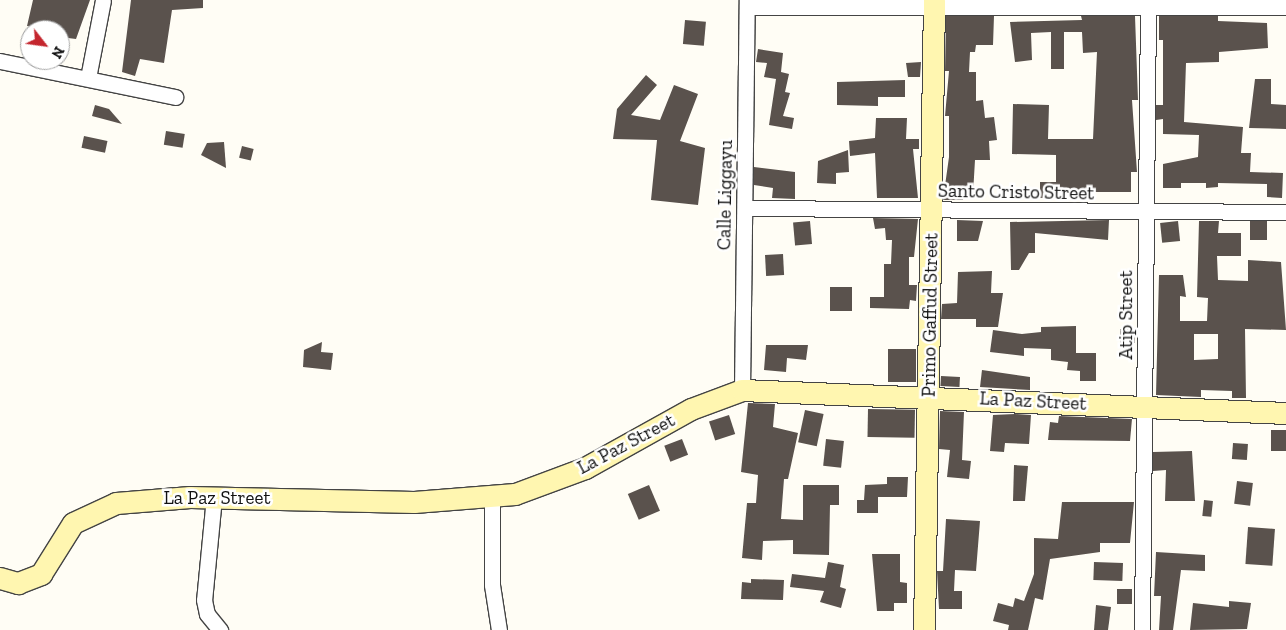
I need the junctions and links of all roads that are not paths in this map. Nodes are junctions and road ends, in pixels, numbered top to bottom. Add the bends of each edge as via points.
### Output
1 (103, 0) edge
2 (1148, 2) edge
3 (747, 4) edge
4 (934, 4) edge
5 (1286, 7) edge
6 (0, 61) edge
7 (88, 78) junction
8 (175, 97) dead end
9 (746, 208) junction
10 (932, 211) junction
11 (1286, 212) edge
12 (1146, 213) junction
13 (742, 390) junction
14 (929, 396) junction
15 (1146, 407) junction
16 (1286, 413) edge
17 (214, 497) junction
18 (492, 498) junction
19 (0, 578) edge
20 (220, 630) edge
21 (498, 630) edge
22 (924, 630) edge
23 (1142, 630) edge

1 - 7 street
2 - 4 street
2 - 5 street
2 - 12 street, Atip Street
3 - 4 street
3 - 9 street, Calle Liggayu
4 - 10 street, Primo Gaffud Street
6 - 7 street
7 - 8 street
9 - 10 street, Santo Cristo Street
9 - 13 street, Calle Liggayu
10 - 12 street, Santo Cristo Street
10 - 14 street, Primo Gaffud Street
11 - 12 street, Santo Cristo Street
12 - 15 street, Atip Street
13 - 14 street, La Paz Street
13 - 18 street, La Paz Street via 691,409 585,468
14 - 15 street, La Paz Street
14 - 22 street, Primo Gaffud Street
15 - 16 street, La Paz Street
15 - 23 street, Atip Street
17 - 18 street, La Paz Street via 414,502
17 - 19 street, La Paz Street via 144,498 89,512 74,523 41,574 18,583
17 - 20 street via 204,600 207,614
18 - 21 street via 492,585

